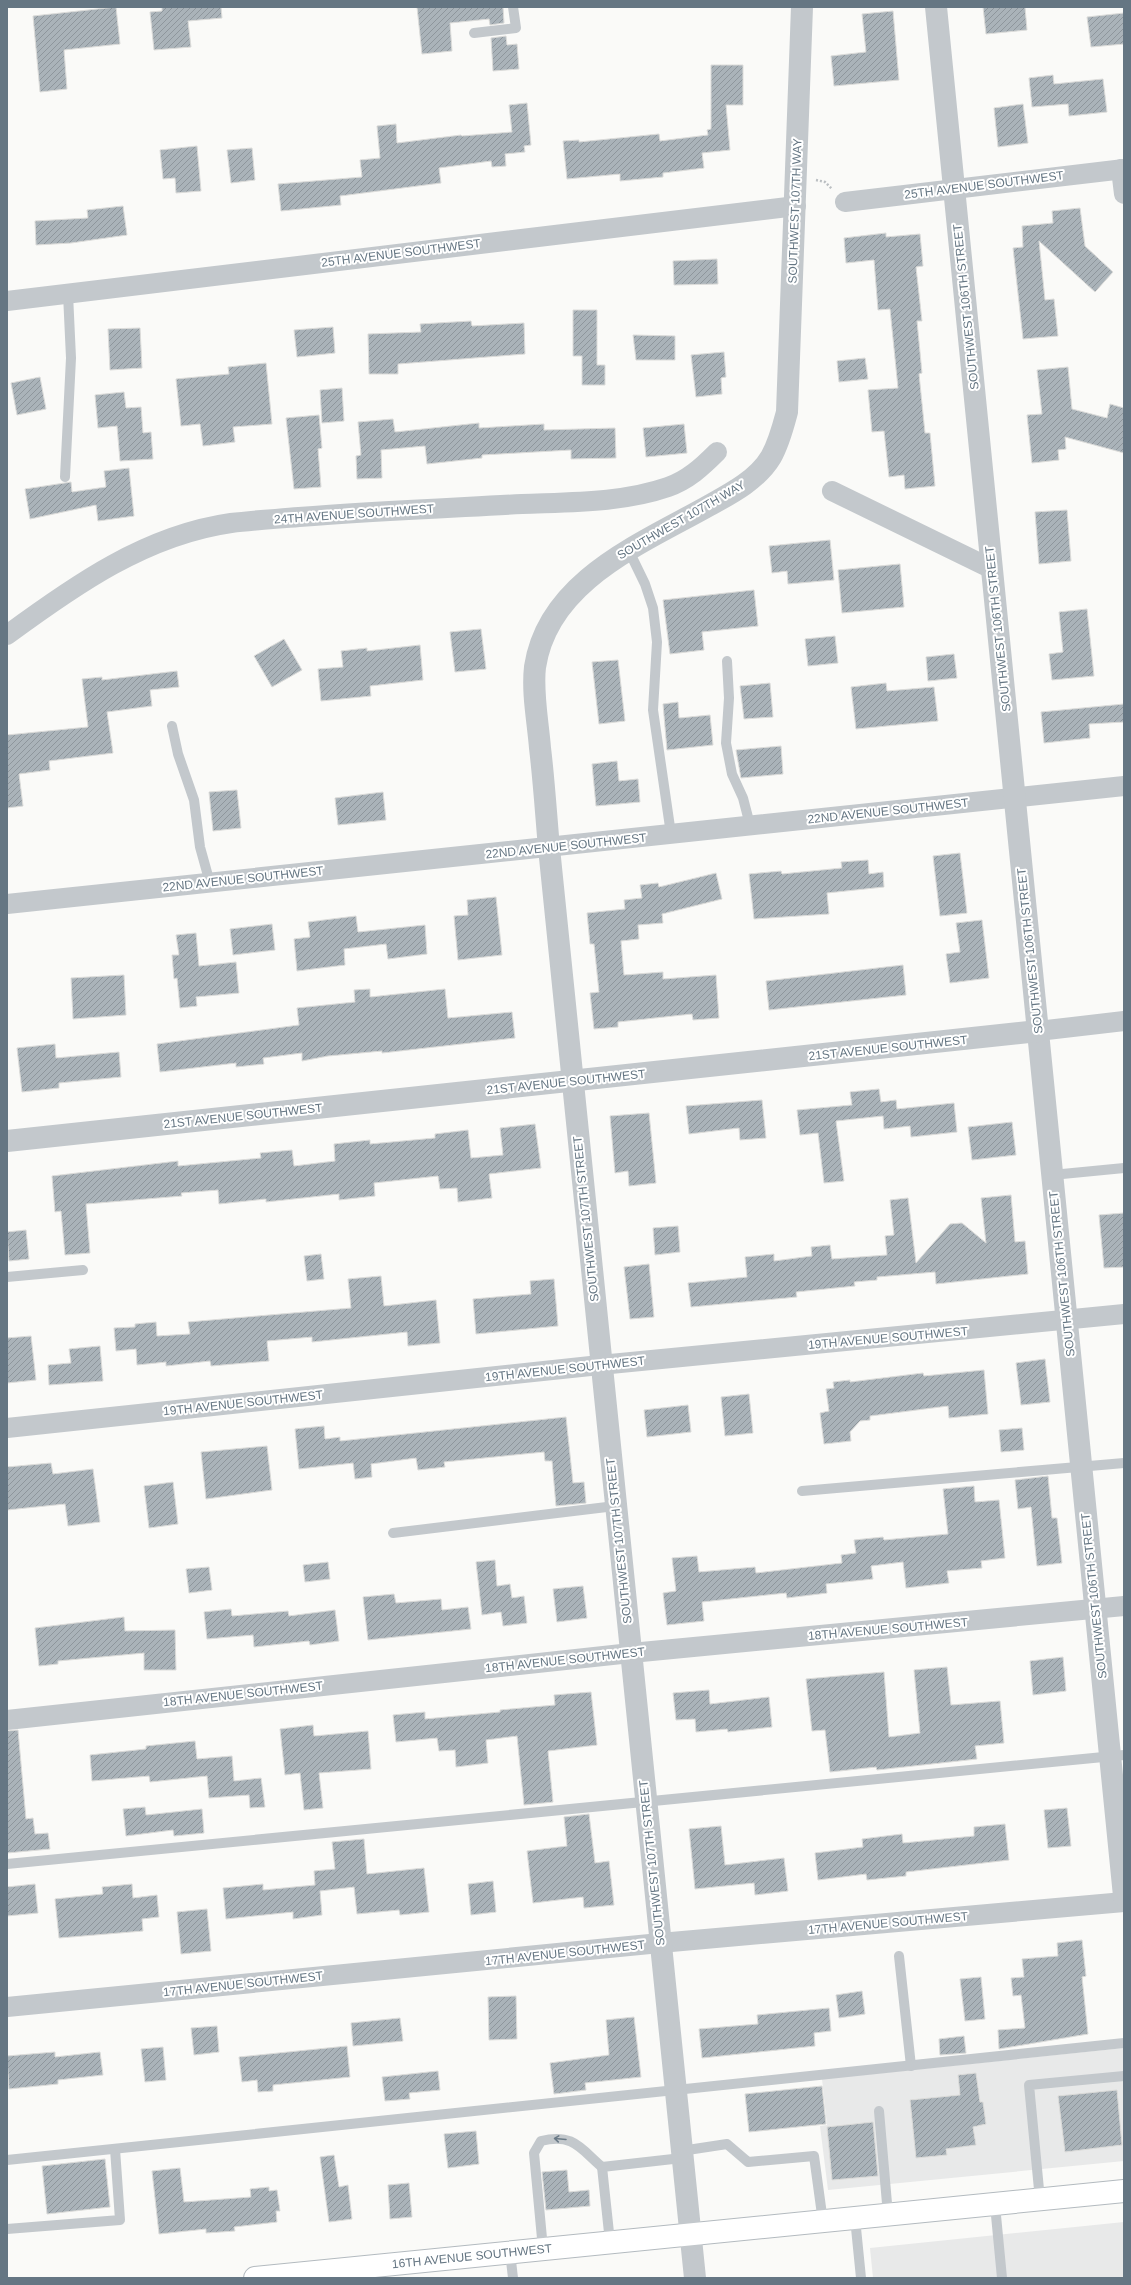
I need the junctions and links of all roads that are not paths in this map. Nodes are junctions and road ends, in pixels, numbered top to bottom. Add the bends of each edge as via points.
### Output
1 (514, 7) edge
2 (802, 7) edge
3 (936, 7) edge
4 (474, 33) dead end
5 (1123, 169) edge
6 (954, 189) junction
7 (1124, 194) edge
8 (845, 202) road end
9 (796, 206) junction
10 (68, 294) junction
11 (7, 302) edge
12 (717, 452) dead end
13 (64, 477) dead end
14 (832, 491) dead end
15 (629, 551) junction
16 (992, 569) junction
17 (7, 635) edge
18 (726, 661) dead end
19 (172, 726) dead end
20 (1124, 786) edge
21 (1015, 797) junction
22 (750, 825) junction
23 (671, 834) junction
24 (549, 848) junction
25 (210, 883) junction
26 (7, 904) edge
27 (1124, 1021) edge
28 (1038, 1031) junction
29 (572, 1082) junction
30 (7, 1141) edge
31 (1124, 1168) edge
32 (1052, 1175) junction
33 (83, 1270) dead end
34 (7, 1277) edge
35 (1124, 1314) edge
36 (1067, 1320) junction
37 (600, 1365) junction
38 (7, 1428) edge
39 (1124, 1463) edge
40 (1082, 1467) junction
41 (802, 1491) dead end
42 (615, 1506) junction
43 (393, 1533) dead end
44 (1124, 1606) edge
45 (1096, 1609) junction
46 (631, 1653) junction
47 (7, 1720) edge
48 (1117, 1756) edge
49 (646, 1802) junction
50 (1120, 1813) edge
51 (7, 1864) edge
52 (1124, 1896) edge
53 (1124, 1902) edge
54 (660, 1943) junction
55 (899, 1956) dead end
56 (7, 2007) edge
57 (1124, 2043) edge
58 (911, 2066) junction
59 (1124, 2076) edge
60 (675, 2091) junction
61 (879, 2111) dead end
62 (115, 2149) junction
63 (682, 2155) junction
64 (7, 2160) edge
65 (602, 2167) junction
66 (1124, 2191) edge
67 (1040, 2200) junction
68 (995, 2205) junction
69 (888, 2215) junction
70 (855, 2218) junction
71 (823, 2222) junction
72 (7, 2229) edge
73 (690, 2235) junction
74 (610, 2242) junction
75 (543, 2249) junction
76 (510, 2252) junction
77 (347, 2273) edge
78 (255, 2278) edge
79 (513, 2278) edge
80 (695, 2278) edge
81 (861, 2278) edge
82 (1002, 2278) edge

1 - 4 lane via 516,28
2 - 9 street, SOUTHWEST 107TH WAY
3 - 6 street, SOUTHWEST 106TH STREET
5 - 6 street, 25TH AVENUE SOUTHWEST
5 - 7 street
6 - 8 street, 25TH AVENUE SOUTHWEST
6 - 16 street, SOUTHWEST 106TH STREET
9 - 10 street, 25TH AVENUE SOUTHWEST
9 - 15 street, SOUTHWEST 107TH WAY via 787,412 782,434 771,458 752,478 729,494
10 - 11 street, 25TH AVENUE SOUTHWEST
10 - 13 lane via 71,358
12 - 17 street, 24TH AVENUE SOUTHWEST via 694,474 670,486 643,494 591,501 347,513 238,522 188,533 145,547 104,570 69,590
14 - 16 street
15 - 23 lane via 653,608 657,642 654,710
15 - 24 street, SOUTHWEST 107TH WAY via 581,585 558,610 545,634 536,667 535,699
16 - 21 street, SOUTHWEST 106TH STREET
18 - 22 lane via 729,698 726,743 732,774 743,798
19 - 25 lane via 178,754 194,800 200,847
20 - 21 street, 22ND AVENUE SOUTHWEST
21 - 22 street, 22ND AVENUE SOUTHWEST
21 - 28 street, SOUTHWEST 106TH STREET
22 - 23 street, 22ND AVENUE SOUTHWEST
23 - 24 street, 22ND AVENUE SOUTHWEST
24 - 25 street, 22ND AVENUE SOUTHWEST
24 - 29 street, SOUTHWEST 107TH STREET
25 - 26 street, 22ND AVENUE SOUTHWEST
27 - 28 street, 21ST AVENUE SOUTHWEST
28 - 29 street, 21ST AVENUE SOUTHWEST
28 - 32 street, SOUTHWEST 106TH STREET
29 - 30 street, 21ST AVENUE SOUTHWEST
29 - 37 street, SOUTHWEST 107TH STREET
31 - 32 lane
32 - 36 street, SOUTHWEST 106TH STREET
33 - 34 lane
35 - 36 street, 19TH AVENUE SOUTHWEST
36 - 37 street, 19TH AVENUE SOUTHWEST
36 - 40 street, SOUTHWEST 106TH STREET
37 - 38 street, 19TH AVENUE SOUTHWEST
37 - 42 street, SOUTHWEST 107TH STREET
39 - 40 lane
40 - 41 lane
40 - 45 street, SOUTHWEST 106TH STREET
42 - 43 lane
42 - 46 street, SOUTHWEST 107TH STREET
44 - 45 street, 18TH AVENUE SOUTHWEST
45 - 46 street, 18TH AVENUE SOUTHWEST
45 - 48 street, SOUTHWEST 106TH STREET
46 - 47 street, 18TH AVENUE SOUTHWEST
46 - 49 street, SOUTHWEST 107TH STREET
48 - 49 lane
48 - 50 street, SOUTHWEST 106TH STREET
49 - 51 lane
49 - 54 street, SOUTHWEST 107TH STREET
50 - 52 street, SOUTHWEST 106TH STREET
53 - 54 street, 17TH AVENUE SOUTHWEST
54 - 56 street, 17TH AVENUE SOUTHWEST
54 - 60 street, SOUTHWEST 107TH STREET
55 - 58 lane
57 - 58 lane
58 - 60 lane
59 - 67 lane via 1029,2085
60 - 62 lane
60 - 63 street, SOUTHWEST 107TH STREET
61 - 69 lane
62 - 64 lane
62 - 72 lane via 120,2220
63 - 65 lane
63 - 71 lane via 727,2144 748,2162 814,2156
63 - 73 street, SOUTHWEST 107TH STREET
65 - 74 lane
65 -> 75 lane via 571,2140 555,2137 541,2141 534,2153
66 - 67 main road, 16TH AVENUE SOUTHWEST
67 - 68 main road, 16TH AVENUE SOUTHWEST
68 - 69 main road, 16TH AVENUE SOUTHWEST
68 - 82 lane
69 - 70 main road, 16TH AVENUE SOUTHWEST
70 - 71 main road, 16TH AVENUE SOUTHWEST
70 - 81 lane
71 - 73 main road, 16TH AVENUE SOUTHWEST
73 - 74 main road, 16TH AVENUE SOUTHWEST
73 - 80 street, SOUTHWEST 107TH STREET
74 - 75 main road, 16TH AVENUE SOUTHWEST
75 - 76 main road, 16TH AVENUE SOUTHWEST
76 - 77 main road, 16TH AVENUE SOUTHWEST
76 - 79 lane
77 - 78 main road, 16TH AVENUE SOUTHWEST

